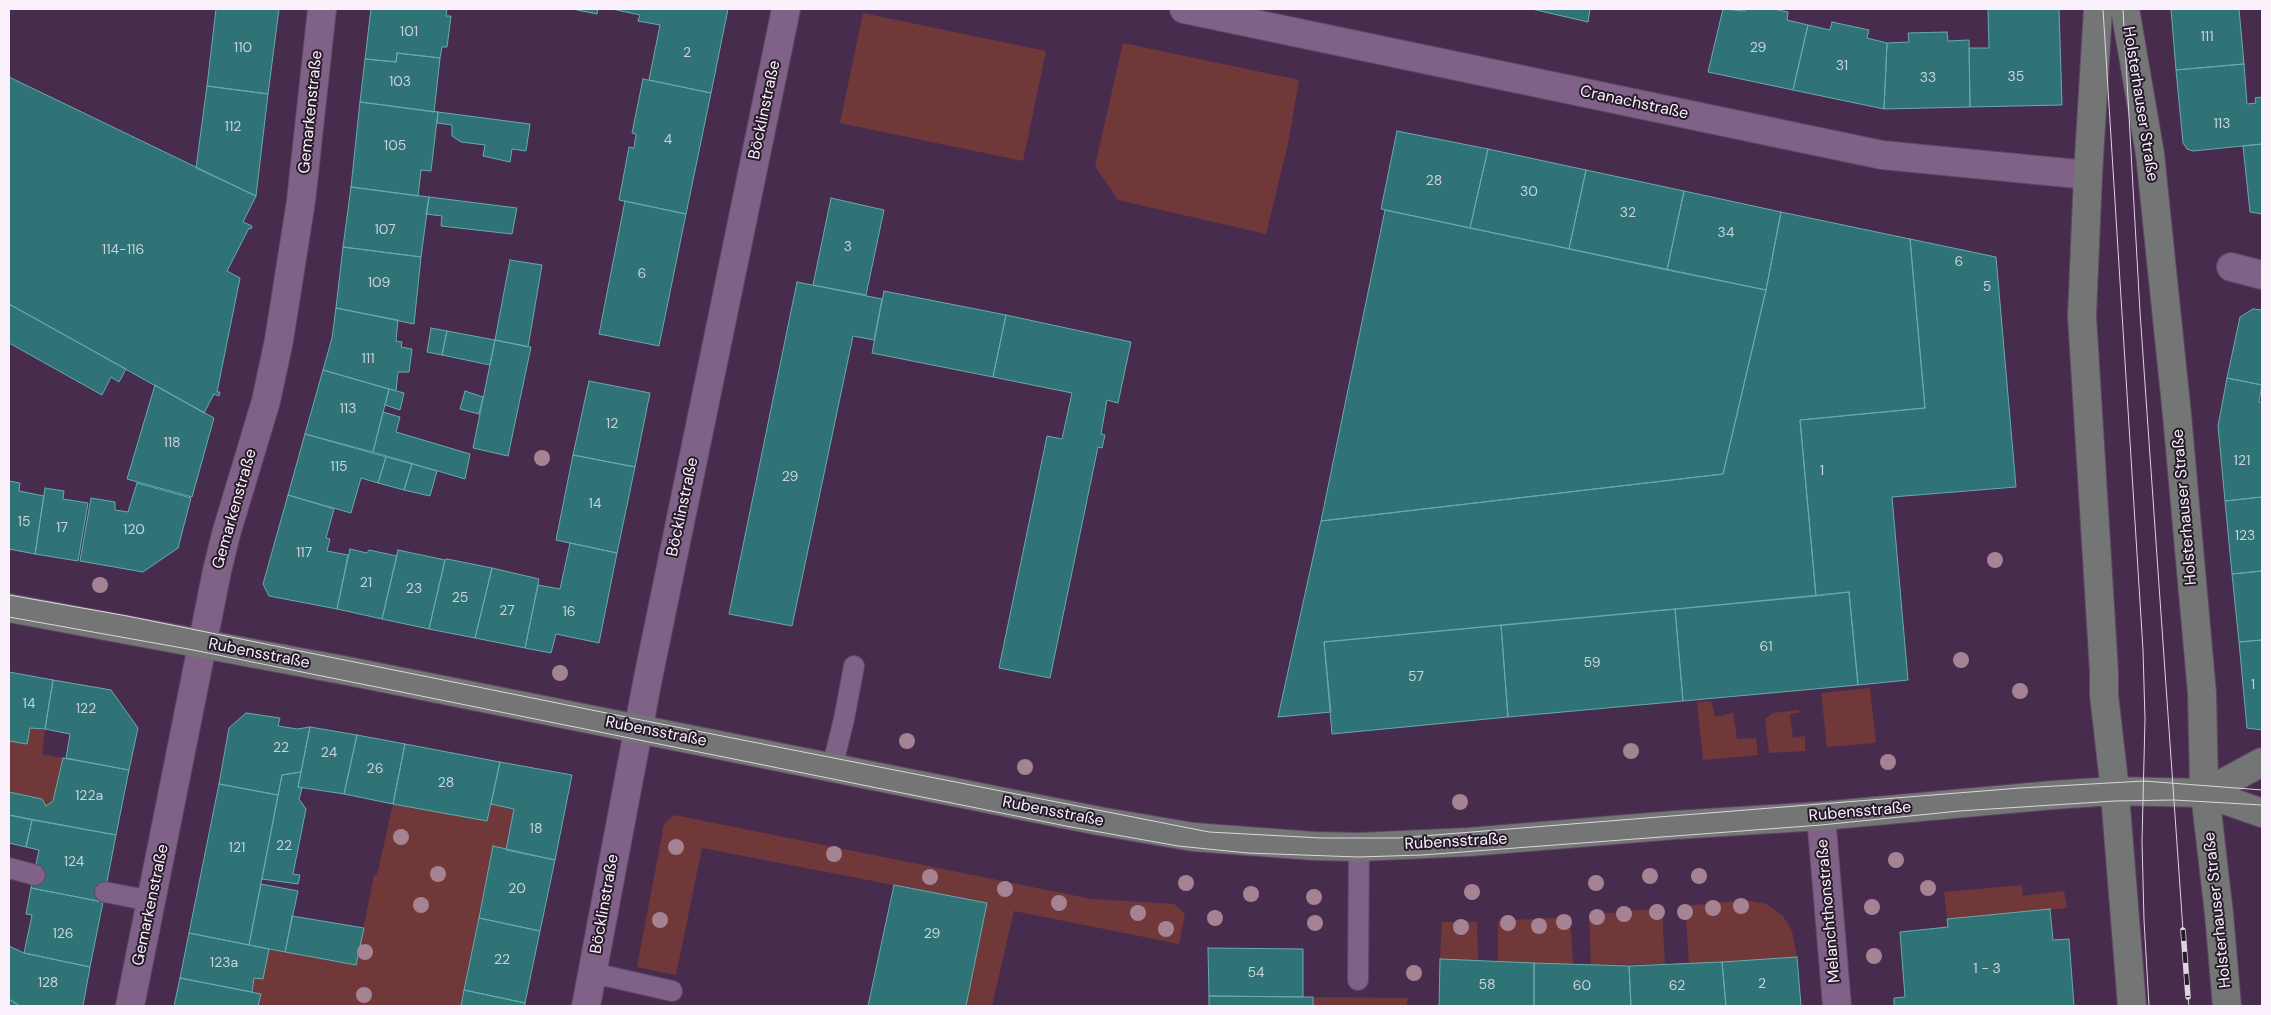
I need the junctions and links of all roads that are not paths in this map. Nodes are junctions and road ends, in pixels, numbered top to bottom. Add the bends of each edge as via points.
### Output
1 (322, 9) edge
2 (786, 9) edge
3 (1184, 9) edge
4 (2098, 9) edge
5 (2125, 9) edge
6 (2088, 175) junction
7 (2232, 267) dead end
8 (2262, 275) edge
9 (9, 608) edge
10 (201, 643) junction
11 (854, 666) dead end
12 (639, 728) junction
13 (2262, 762) edge
14 (832, 768) junction
15 (2113, 791) junction
16 (2205, 793) junction
17 (2262, 798) edge
18 (2262, 813) edge
19 (1821, 816) junction
20 (1359, 847) junction
21 (9, 868) edge
22 (35, 875) dead end
23 (105, 892) dead end
24 (151, 902) junction
25 (593, 973) junction
26 (1358, 980) dead end
27 (672, 991) dead end
28 (130, 1006) edge
29 (586, 1006) edge
30 (1837, 1006) edge
31 (2132, 1006) edge
32 (2228, 1006) edge

1 - 10 street, Gemarkenstraße via 301,201 279,340 266,401 226,534
2 - 12 street, Böcklinstraße
3 - 6 street, Cranachstraße via 1882,155
4 - 6 main road, Holsterhauser Straße
5 - 16 main road, Holsterhauser Straße via 2150,154 2177,415 2202,693
6 - 15 main road, Holsterhauser Straße via 2082,316 2104,695
7 - 8 street
9 - 10 main road, Rubensstraße
10 - 12 main road, Rubensstraße
10 - 24 street, Gemarkenstraße
11 - 14 lane
12 - 14 main road, Rubensstraße
12 - 25 street, Böcklinstraße
13 - 16 main road
14 - 20 main road, Rubensstraße via 1193,838
15 - 16 main road, Rubensstraße
15 - 19 main road, Rubensstraße
15 - 31 main road, Holsterhauser Straße
16 - 17 lane
16 - 18 main road
16 - 32 main road, Holsterhauser Straße
19 - 20 main road, Rubensstraße
19 - 30 street, Melanchthonstraße
20 - 26 lane
21 - 22 lane
23 - 24 lane
24 - 28 street, Gemarkenstraße
25 - 27 lane
25 - 29 street, Böcklinstraße

